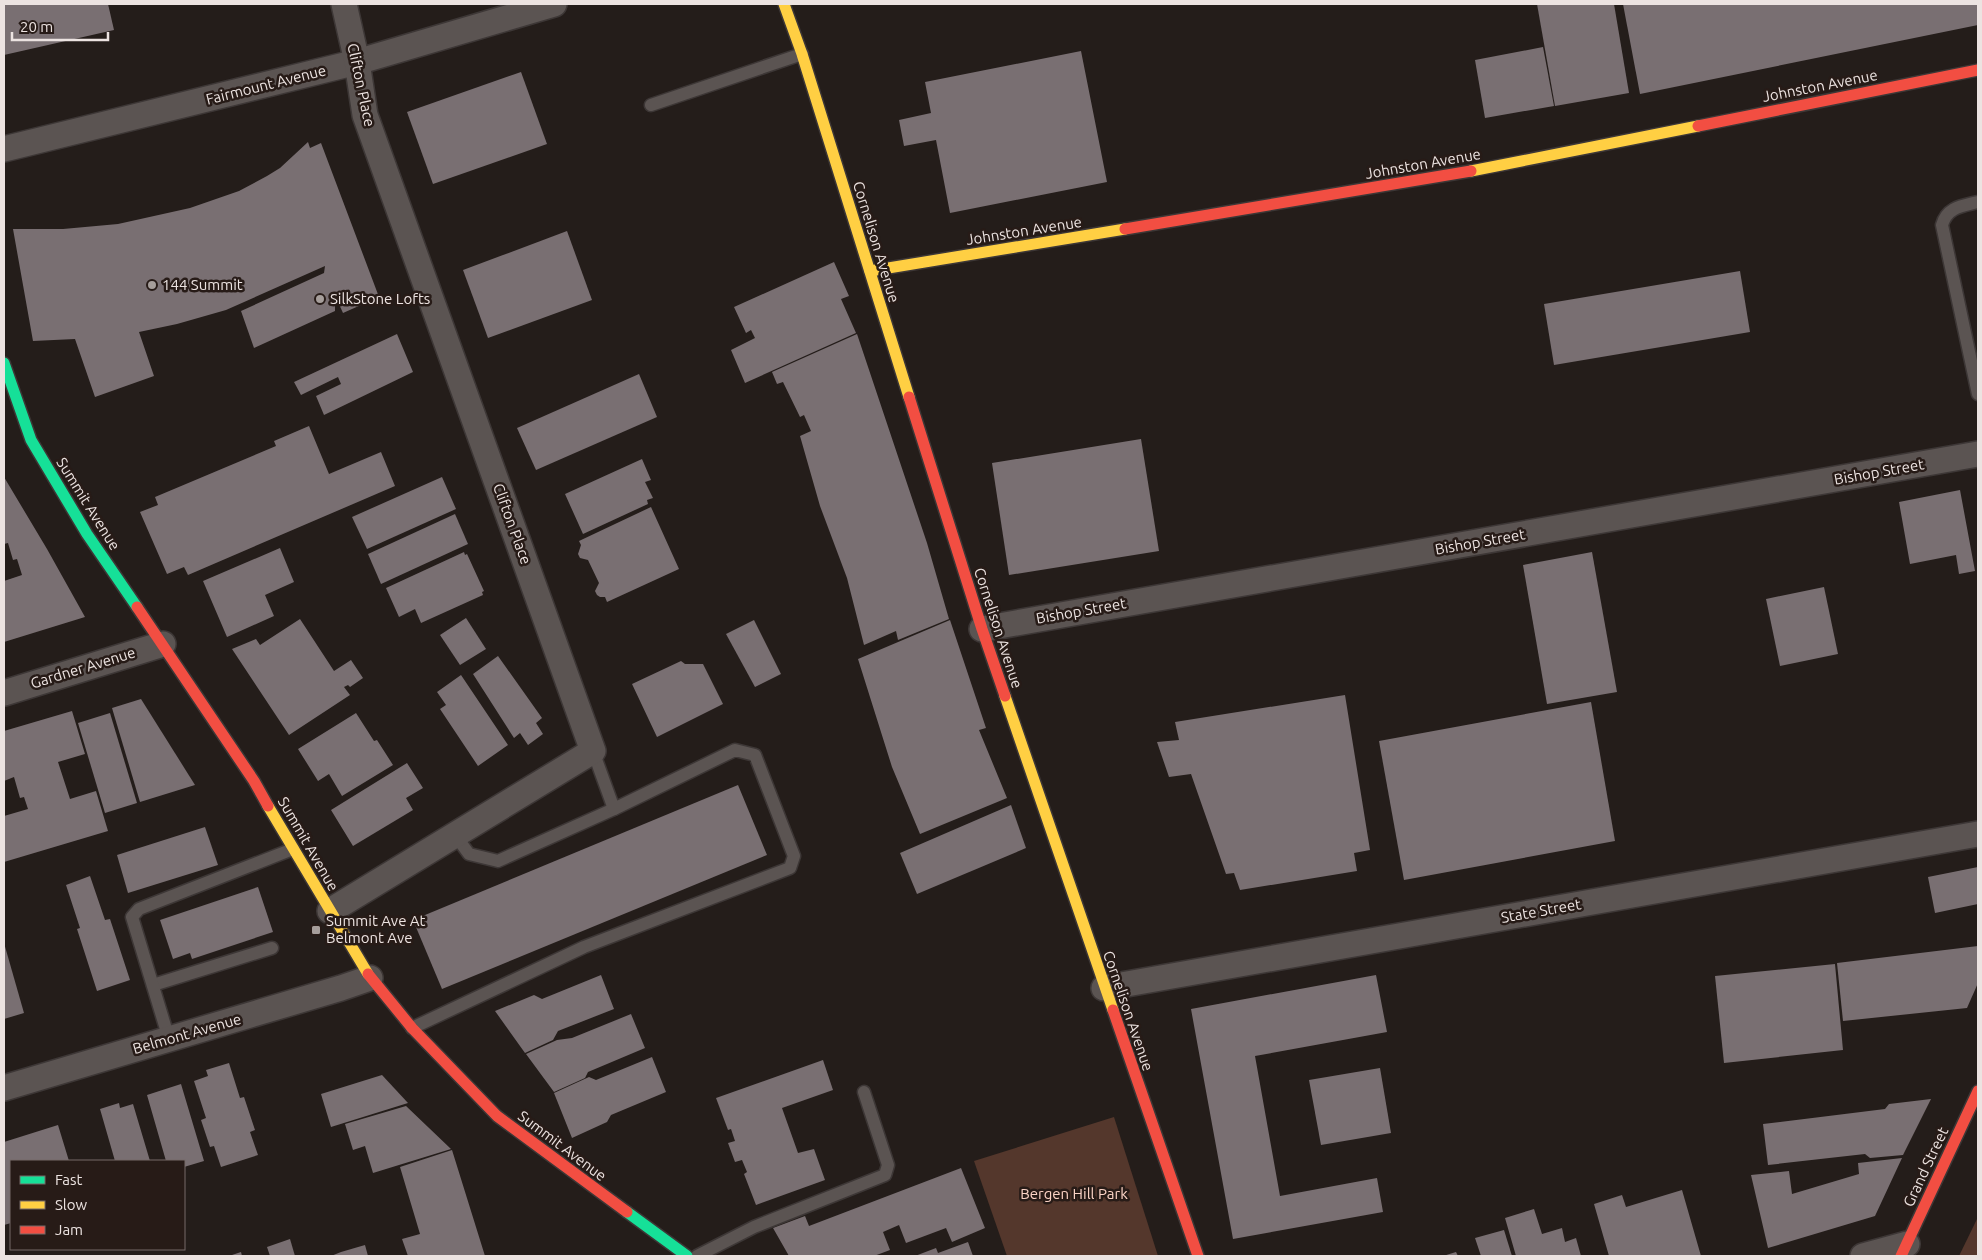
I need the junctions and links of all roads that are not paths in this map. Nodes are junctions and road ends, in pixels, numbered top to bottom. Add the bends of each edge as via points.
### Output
1 (344, 4) edge
2 (554, 4) edge
3 (784, 4) edge
4 (802, 54) junction
5 (357, 62) junction
6 (1978, 70) edge
7 (651, 105) dead end
8 (4, 149) edge
9 (1978, 202) edge
10 (870, 271) junction
11 (4, 363) edge
12 (1976, 372) edge
13 (1978, 394) edge
14 (1978, 454) edge
15 (982, 629) junction
16 (163, 644) junction
17 (4, 692) edge
18 (593, 751) junction
19 (614, 809) junction
20 (1978, 834) edge
21 (455, 835) junction
22 (293, 849) junction
23 (330, 911) junction
24 (272, 948) dead end
25 (370, 978) junction
26 (153, 985) junction
27 (1104, 988) junction
28 (412, 1028) junction
29 (169, 1039) junction
30 (4, 1088) edge
31 (1978, 1091) edge
32 (864, 1092) dead end
33 (1904, 1250) edge
34 (673, 1253) edge
35 (696, 1256) edge
36 (1198, 1256) edge
37 (1862, 1256) edge

1 - 5 street, Clifton Place
2 - 5 street, Fairmount Avenue
3 - 4 street, Cornelison Avenue
4 - 7 lane
4 - 10 street, Cornelison Avenue
5 - 8 street, Fairmount Avenue
5 - 18 street, Clifton Place via 365,115
6 - 10 street, Johnston Avenue via 1457,174
9 - 12 lane via 1950,210 1942,225
10 - 15 street, Cornelison Avenue
11 - 16 street, Summit Avenue via 31,440 87,534
12 - 13 lane
14 - 15 street, Bishop Street
15 - 27 street, Cornelison Avenue
16 - 17 street, Gardner Avenue
16 - 22 street, Summit Avenue via 254,781
18 - 19 lane
18 - 21 street
19 - 21 lane via 498,861 469,854
19 - 28 lane via 734,750 755,755 794,856 790,868 584,947
20 - 27 street, State Street
21 - 23 street
22 - 23 street, Summit Avenue
22 - 26 lane via 139,909 132,917
23 - 25 street, Summit Avenue
24 - 26 lane
25 - 28 street, Summit Avenue
25 - 29 street, Belmont Avenue
26 - 29 lane
27 - 36 street, Cornelison Avenue
28 - 34 street, Summit Avenue via 497,1116
29 - 30 street, Belmont Avenue
31 - 33 street, Grand Street
32 - 35 lane via 888,1166 885,1175 754,1227
33 - 37 street

